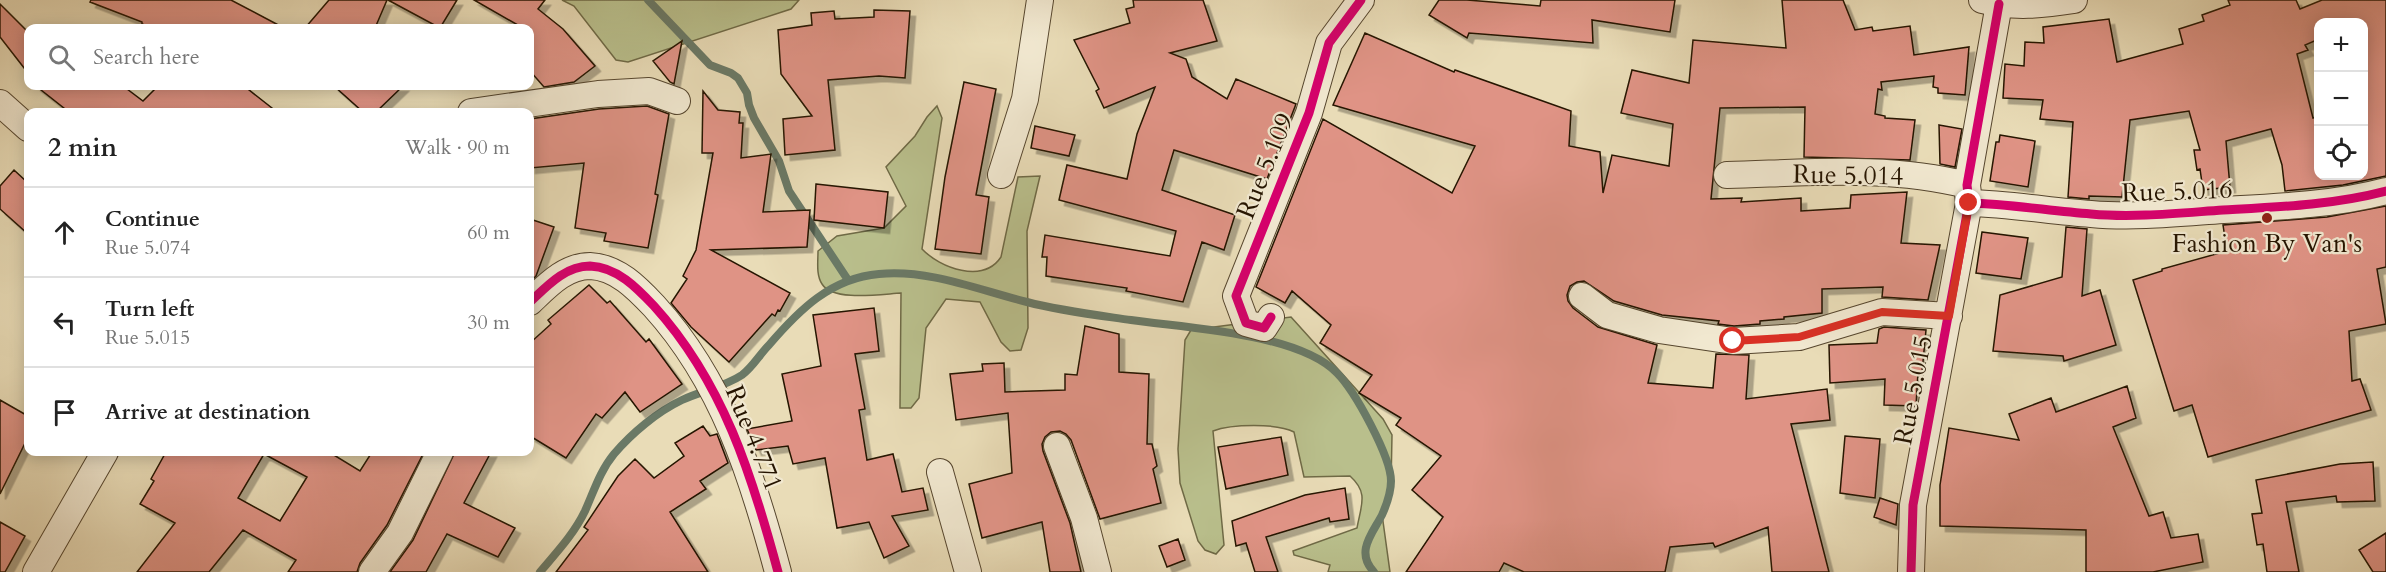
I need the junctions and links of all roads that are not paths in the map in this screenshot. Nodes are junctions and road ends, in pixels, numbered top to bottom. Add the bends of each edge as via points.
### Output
1 (1040, 0) edge
2 (1361, 0) edge
3 (2074, 0) edge
4 (1990, 2) edge
5 (677, 101) dead end
6 (0, 103) edge
7 (499, 108) edge
8 (24, 124) edge
9 (1001, 175) dead end
10 (1727, 175) dead end
11 (2386, 191) edge
12 (1968, 194) junction
13 (1581, 296) dead end
14 (534, 298) edge
15 (1270, 316) dead end
16 (1949, 316) junction
17 (1058, 446) dead end
18 (103, 456) edge
19 (438, 456) edge
20 (940, 472) dead end
21 (36, 572) edge
22 (372, 572) edge
23 (778, 572) edge
24 (968, 572) edge
25 (1098, 572) edge
26 (1911, 572) edge

1 - 9 street via 1025,99
2 - 15 street, Rue 5.109 via 1329,43 1310,112 1236,296 1246,323 1264,328
3 - 4 street via 2049,4
4 - 12 street, Rue 5.015
5 - 7 street via 648,91
6 - 8 street
10 - 12 street, Rue 5.014 via 1861,171 1938,178
11 - 12 street, Rue 5.016 via 2283,206 2093,215 2006,204
12 - 16 street, Rue 5.015
13 - 16 street via 1607,315 1659,330 1733,341 1799,337 1882,312
14 - 23 street, Rue 4.771 via 556,278 591,266 616,272 665,318 720,401 747,470
16 - 26 street, Rue 5.015 via 1913,505
17 - 25 street
18 - 21 street
19 - 22 street via 400,533
20 - 24 street

